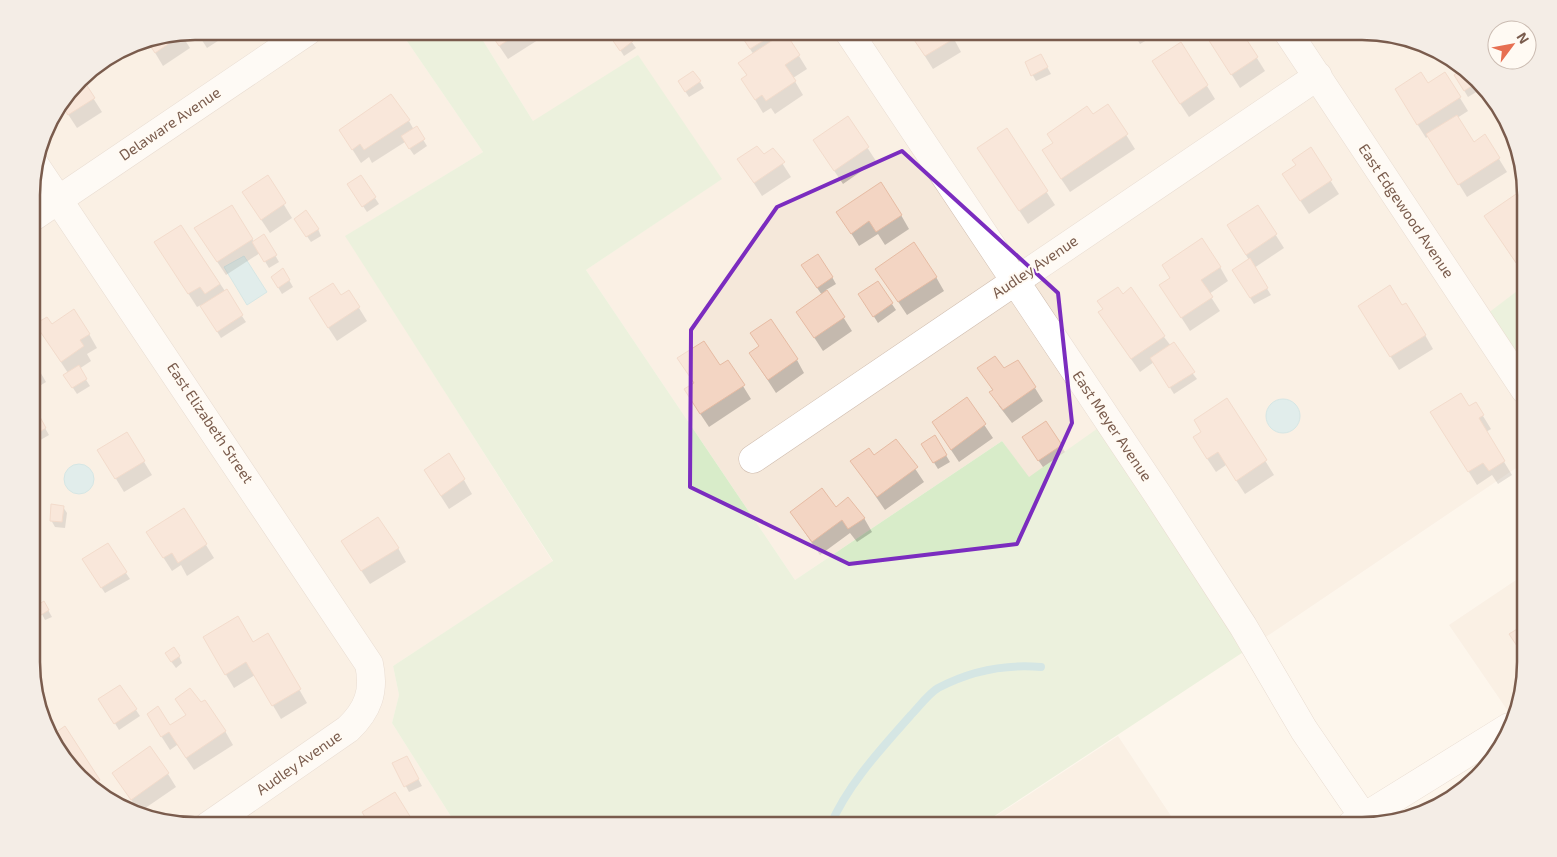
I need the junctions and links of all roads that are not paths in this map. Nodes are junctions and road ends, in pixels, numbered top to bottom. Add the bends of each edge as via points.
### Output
1 (295, 40) edge
2 (854, 40) edge
3 (1294, 40) edge
4 (1318, 76) junction
5 (41, 173) edge
6 (58, 199) junction
7 (40, 212) edge
8 (1014, 281) junction
9 (1517, 378) edge
10 (753, 459) dead end
11 (372, 686) joint
12 (1499, 733) edge
13 (221, 817) edge
14 (1358, 817) edge
15 (1369, 817) edge

1 - 6 street, Delaware Avenue
2 - 8 street, East Meyer Avenue
3 - 4 street, East Edgewood Avenue
4 - 8 street, Audley Avenue
4 - 9 street, East Edgewood Avenue
5 - 6 street, East Elizabeth Street
6 - 7 street, Delaware Avenue
6 - 11 street, East Elizabeth Street via 363,652 369,664
8 - 10 street, Audley Avenue
8 - 14 street, East Meyer Avenue via 1243,626
11 - 13 street, Audley Avenue via 367,707 348,729
12 - 15 street

